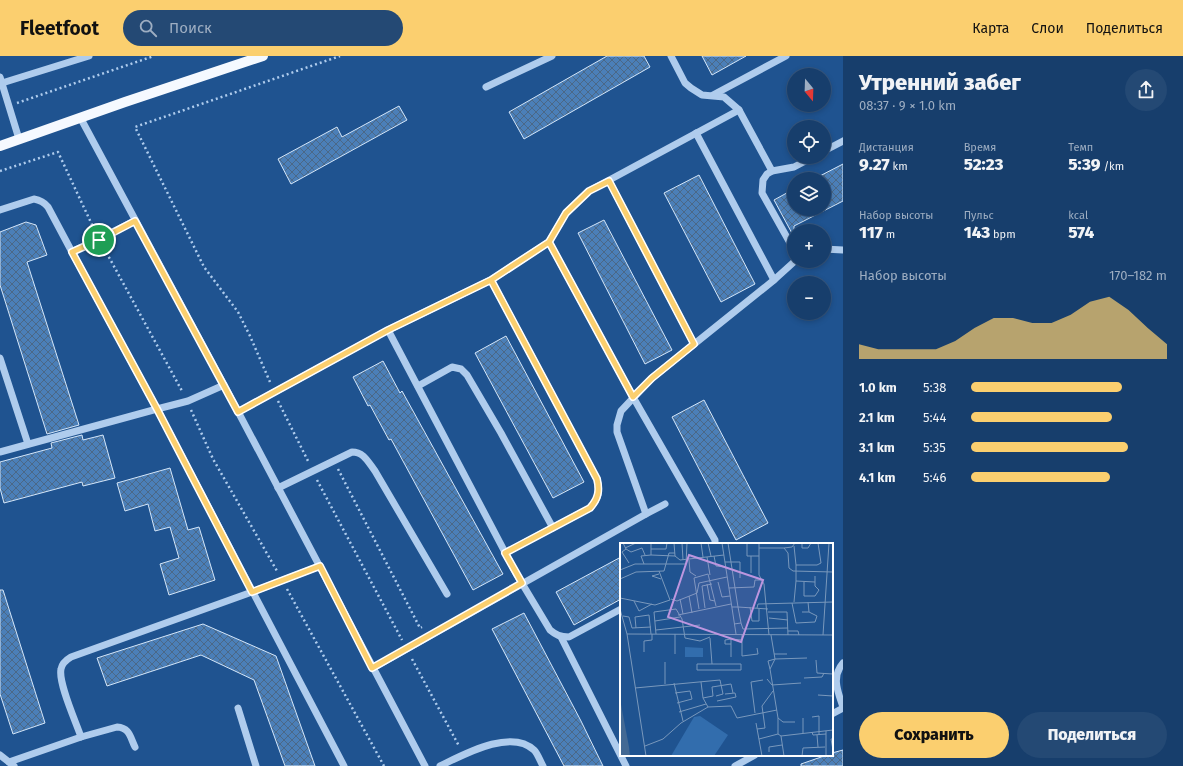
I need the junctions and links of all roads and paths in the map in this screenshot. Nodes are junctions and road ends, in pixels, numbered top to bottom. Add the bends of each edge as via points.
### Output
1 (89, 56) edge
2 (154, 56) edge
3 (263, 56) edge
4 (340, 56) edge
5 (552, 56) edge
6 (671, 56) edge
7 (786, 56) edge
8 (1, 80) edge
9 (486, 87) dead end
10 (713, 95) junction
11 (35, 96) dead end
12 (739, 110) junction
13 (80, 117) junction
14 (696, 132) junction
15 (19, 139) junction
16 (843, 141) edge
17 (0, 146) edge
18 (831, 147) edge
19 (800, 164) edge
20 (0, 171) edge
21 (772, 171) junction
22 (609, 181) junction
23 (0, 210) edge
24 (135, 221) junction
25 (787, 238) edge
26 (99, 240) junction
27 (549, 242) junction
28 (831, 249) edge
29 (843, 250) edge
30 (72, 252) junction
31 (787, 268) edge
32 (491, 280) junction
33 (774, 280) junction
34 (388, 330) junction
35 (694, 344) junction
36 (0, 358) edge
37 (224, 385) junction
38 (418, 386) junction
39 (274, 392) junction
40 (633, 397) junction
41 (188, 401) junction
42 (157, 409) junction
43 (238, 412) junction
44 (28, 444) junction
45 (0, 452) edge
46 (334, 461) junction
47 (313, 471) junction
48 (278, 488) junction
49 (665, 504) dead end
50 (646, 514) junction
51 (553, 528) junction
52 (715, 543) edge
53 (505, 553) junction
54 (320, 566) junction
55 (282, 581) junction
56 (522, 583) junction
57 (252, 592) junction
58 (447, 594) dead end
59 (620, 610) edge
60 (427, 625) dead end
61 (561, 637) junction
62 (406, 648) junction
63 (843, 663) edge
64 (372, 668) junction
65 (843, 707) edge
66 (238, 708) dead end
67 (833, 713) edge
68 (82, 737) junction
69 (618, 745) edge
70 (135, 747) dead end
71 (0, 755) edge
72 (464, 755) junction
73 (622, 756) edge
74 (753, 756) edge
75 (11, 764) edge
76 (256, 766) edge
77 (344, 766) edge
78 (384, 766) edge
79 (425, 766) edge
80 (440, 766) edge
81 (543, 766) edge
82 (626, 766) edge
83 (735, 766) edge

1 - 8 street
2 - 11 path
3 - 13 main road
4 - 39 path via 135,127 204,266 238,312
5 - 9 street
6 - 10 street via 691,88 702,94
7 - 10 street
8 - 15 street
10 - 12 street via 724,97
12 - 14 street
12 - 21 street
13 - 15 main road
13 - 24 street
14 - 22 street
14 - 33 street
15 - 17 main road
16 - 18 street
19 - 21 street
20 - 26 path via 58,152
21 - 25 street via 763,180 762,193
22 - 27 street via 589,191 566,213
22 - 35 street
23 - 30 street via 34,199 39,200 48,207
24 - 26 street
24 - 37 street
26 - 30 street
26 - 41 path
27 - 32 street
27 - 40 street
28 - 29 street
30 - 42 street
31 - 33 street
32 - 34 street
32 - 51 street via 597,479 599,496 596,502 590,508
33 - 35 street
34 - 38 street
34 - 39 street
35 - 40 street
36 - 44 street
37 - 41 street
37 - 43 street
38 - 51 street via 452,367 461,369 467,375
38 - 53 street
39 - 43 street
39 - 47 path
40 - 50 street via 621,411 617,432
40 - 52 street
41 - 42 street
41 - 55 path via 213,459
42 - 44 street
42 - 57 street
43 - 48 street
44 - 45 street
46 - 47 street
46 - 58 street via 352,452 359,452 366,459
46 - 60 path via 420,628
47 - 48 street
47 - 62 path
48 - 54 street
49 - 50 street
50 - 56 street
51 - 53 street
53 - 56 street
54 - 55 street
54 - 64 street
55 - 57 street
55 - 78 path
56 - 61 street via 550,630
56 - 62 street
57 - 68 street via 65,661 61,667 61,681
57 - 77 street
59 - 61 street via 576,634
61 - 69 street
62 - 64 street
62 - 72 path
63 - 65 street via 836,677
64 - 79 street
65 - 67 street
66 - 76 street
68 - 70 street via 122,727 127,730
68 - 75 street
71 - 75 street
72 - 80 street
72 - 81 street via 489,745 520,743 535,751
73 - 82 street
74 - 83 street

